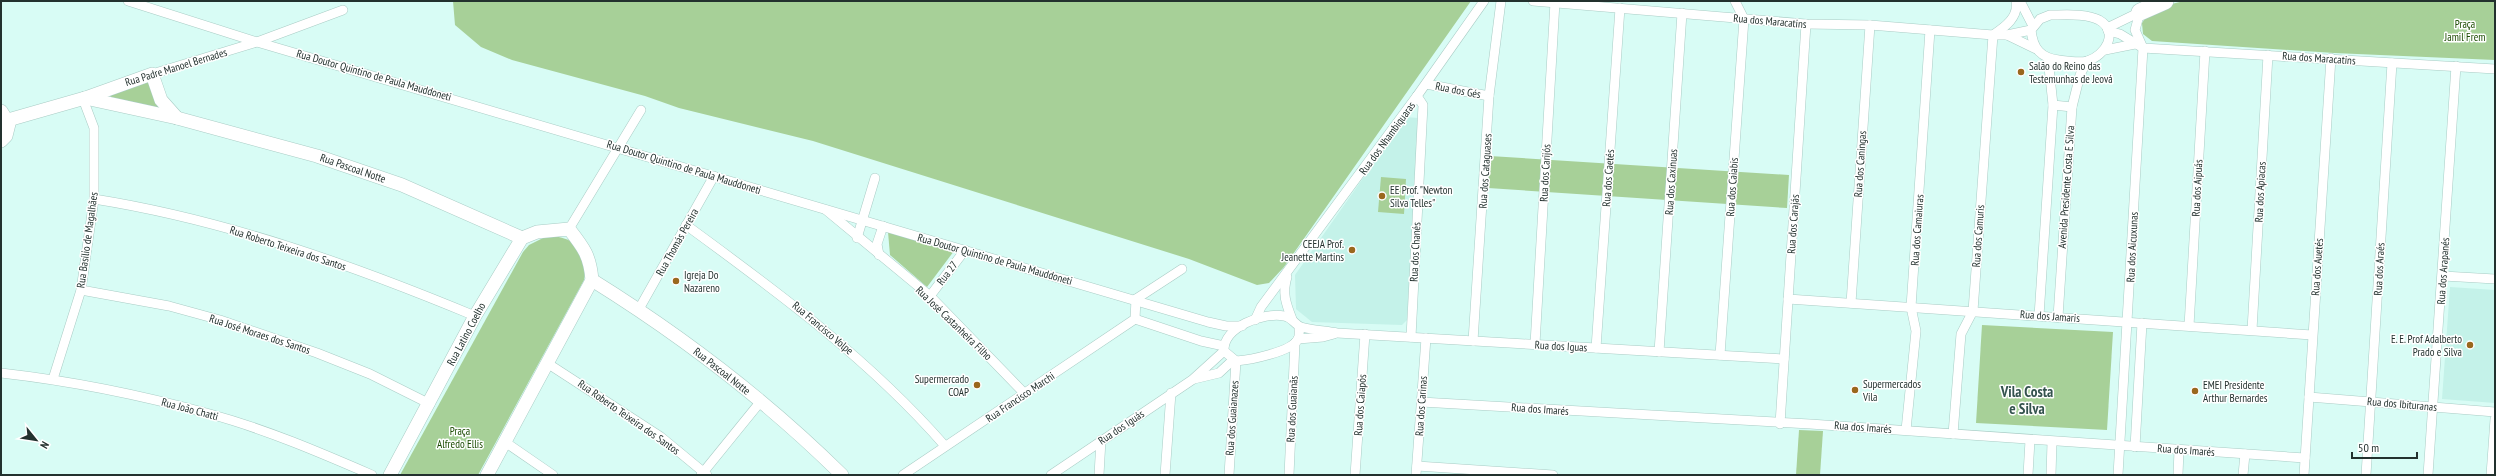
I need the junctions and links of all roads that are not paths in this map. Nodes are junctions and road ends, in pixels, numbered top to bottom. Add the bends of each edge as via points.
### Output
1 (128, 1) edge
2 (1484, 1) edge
3 (1501, 1) edge
4 (1533, 1) edge
5 (1735, 1) edge
6 (2016, 1) edge
7 (2020, 1) edge
8 (2165, 1) edge
9 (1555, 2) junction
10 (1620, 8) junction
11 (342, 10) dead end
12 (2140, 12) junction
13 (1682, 13) junction
14 (1744, 19) junction
15 (1806, 24) junction
16 (1870, 25) junction
17 (2032, 28) junction
18 (2108, 29) junction
19 (1930, 30) junction
20 (1993, 35) junction
21 (2007, 35) junction
22 (257, 42) junction
23 (2139, 46) junction
24 (2036, 49) junction
25 (2105, 50) junction
26 (2205, 51) junction
27 (2268, 55) junction
28 (2048, 58) junction
29 (2331, 58) junction
30 (2087, 61) junction
31 (2392, 63) junction
32 (2456, 66) junction
33 (2495, 69) edge
34 (152, 74) junction
35 (1426, 84) junction
36 (1417, 96) junction
37 (1489, 96) junction
38 (84, 98) junction
39 (2053, 105) junction
40 (2072, 107) junction
41 (641, 110) dead end
42 (5, 115) edge
43 (177, 118) junction
44 (1, 142) edge
45 (620, 147) junction
46 (714, 176) junction
47 (875, 178) dead end
48 (94, 199) junction
49 (825, 210) junction
50 (863, 220) junction
51 (686, 225) junction
52 (883, 226) junction
53 (569, 229) junction
54 (522, 238) junction
55 (857, 238) junction
56 (965, 250) junction
57 (879, 255) junction
58 (1182, 269) dead end
59 (1288, 273) junction
60 (2443, 276) junction
61 (2495, 279) edge
62 (592, 280) junction
63 (81, 290) junction
64 (930, 296) junction
65 (1788, 298) junction
66 (1136, 299) junction
67 (1851, 303) junction
68 (1911, 307) junction
69 (639, 309) junction
70 (1973, 311) junction
71 (475, 316) junction
72 (2039, 316) junction
73 (2058, 317) junction
74 (1135, 319) junction
75 (1292, 319) junction
76 (1254, 320) junction
77 (2128, 322) junction
78 (2142, 323) junction
79 (1242, 326) junction
80 (2189, 326) junction
81 (1299, 327) junction
82 (2252, 330) junction
83 (1337, 333) junction
84 (1365, 334) junction
85 (2312, 334) junction
86 (1411, 337) junction
87 (1426, 338) junction
88 (1297, 341) junction
89 (1473, 341) junction
90 (1535, 344) junction
91 (1596, 348) junction
92 (1224, 349) junction
93 (1659, 352) junction
94 (1720, 355) junction
95 (1784, 359) junction
96 (1234, 360) junction
97 (547, 363) junction
98 (1, 373) edge
99 (54, 379) junction
100 (1192, 380) junction
101 (1171, 393) junction
102 (1025, 394) junction
103 (2309, 397) junction
104 (761, 401) junction
105 (1421, 402) junction
106 (2371, 402) junction
107 (430, 404) junction
108 (2433, 407) junction
109 (2495, 412) edge
110 (2495, 419) edge
111 (1780, 424) junction
112 (1906, 430) junction
113 (1953, 434) junction
114 (1101, 440) junction
115 (2030, 440) junction
116 (505, 442) junction
117 (2052, 442) junction
118 (945, 446) junction
119 (2121, 446) junction
120 (2135, 447) junction
121 (2179, 450) junction
122 (2245, 454) junction
123 (2305, 458) junction
124 (1416, 471) edge
125 (704, 474) edge
126 (372, 475) edge
127 (390, 475) edge
128 (487, 475) edge
129 (553, 475) edge
130 (842, 475) edge
131 (903, 475) edge
132 (1051, 475) edge
133 (1099, 475) edge
134 (1165, 475) edge
135 (1228, 475) edge
136 (1289, 475) edge
137 (1355, 475) edge
138 (1553, 475) edge
139 (2028, 475) edge
140 (2051, 475) edge
141 (2118, 475) edge
142 (2178, 475) edge
143 (2244, 475) edge
144 (2304, 475) edge
145 (2366, 475) edge
146 (2428, 475) edge
147 (2491, 475) edge

1 - 22 street, Rua Doutor Quintino de Paula Mauddoneti
2 - 35 street, Rua dos Nhambiquaras
3 - 37 street, Rua dos Cataguases
4 - 9 street, Rua dos Maracatins
5 - 14 street
6 - 20 street via 2013,18 2007,26
7 - 17 street
8 - 12 highway
9 - 10 street, Rua dos Maracatins
9 - 90 street, Rua dos Carijós
10 - 13 street, Rua dos Maracatins
10 - 91 street, Rua dos Caetés
11 - 22 street, Rua Padre Manoel Bernades
12 - 18 street
12 - 23 street via 2135,30
13 - 14 street, Rua dos Maracatins
13 - 93 street, Rua dos Caxinuas
14 - 15 street, Rua dos Maracatins
14 - 94 street, Rua dos Caiabis
15 - 16 street, Rua dos Maracatins
15 - 65 street, Rua dos Carajás
16 - 19 street, Rua dos Maracatins
16 - 67 street, Rua dos Caningas
17 - 18 street via 2040,19 2050,15 2066,15 2097,19
17 - 21 street, Rua dos Maracatins
17 - 24 street
18 - 23 street, Rua dos Maracatins
18 - 25 street via 2110,37
19 - 20 street, Rua dos Maracatins
19 - 68 street, Rua dos Camaiuras
20 - 21 street, Rua dos Maracatins
20 - 70 street, Rua dos Camuris
21 - 24 street, Rua dos Maracatins
22 - 34 street, Rua Padre Manoel Bernades
22 - 45 street, Rua Doutor Quintino de Paula Mauddoneti
23 - 25 street, Rua dos Maracatins
23 - 26 street, Rua dos Maracatins
23 - 77 street, Rua dos Aicuxunas
24 - 28 street
25 - 30 street
26 - 27 street, Rua dos Maracatins
26 - 80 street, Rua dos Aipuás
27 - 29 street, Rua dos Maracatins
27 - 82 street, Rua dos Apiacas
28 - 30 street
28 - 39 street, Avenida Presidente Costa E Silva
29 - 31 street, Rua dos Maracatins
29 - 85 street, Rua dos Auetés
30 - 40 street, Avenida Presidente Costa E Silva via 2080,74
31 - 32 street, Rua dos Maracatins
31 - 106 street, Rua dos Araés
32 - 33 street, Rua dos Maracatins
32 - 60 street, Rua dos Arapanés
34 - 38 street, Rua Padre Manoel Bernades
34 - 43 street via 161,100
35 - 36 street, Rua dos Nhambiquaras
35 - 37 street, Rua dos Gés
36 - 59 street, Rua dos Nhambiquaras
36 - 86 street, Rua dos Chanés via 1423,105
37 - 89 street, Rua dos Cataguases
38 - 42 street, Rua Padre Manoel Bernades
38 - 43 street, Rua Pascoal Notte
38 - 48 street, Rua Basílio de Magalhães via 94,128
39 - 40 street
39 - 72 street, Avenida Presidente Costa E Silva
40 - 73 street, Avenida Presidente Costa E Silva
41 - 45 street
42 - 44 street via 9,130
43 - 54 street, Rua Pascoal Notte via 317,156 402,185
45 - 46 street, Rua Doutor Quintino de Paula Mauddoneti
45 - 53 street
46 - 49 street, Rua Doutor Quintino de Paula Mauddoneti
46 - 51 street, Rua Thomás Pereira
47 - 50 street
48 - 63 street, Rua Basílio de Magalhães
48 - 71 street, Rua Roberto Teixeira dos Santos via 155,209 267,239
49 - 50 street, Rua Doutor Quintino de Paula Mauddoneti
49 - 55 street, Rua José Castanheira Filho
50 - 52 street, Rua Doutor Quintino de Paula Mauddoneti
50 - 55 street
51 - 69 street, Rua Thomás Pereira
51 - 118 street, Rua Francisco Volpe via 791,301 855,355 915,412
52 - 56 street, Rua Doutor Quintino de Paula Mauddoneti
52 - 57 street via 877,244
53 - 54 street via 537,232
53 - 62 street via 584,248 590,261
54 - 71 street, Rua Latino Coelho
55 - 57 street, Rua José Castanheira Filho
56 - 64 street, Rua 27
56 - 66 street, Rua Doutor Quintino de Paula Mauddoneti
57 - 64 street, Rua José Castanheira Filho
58 - 66 street
59 - 75 street, Rua dos Nhambiquaras via 1284,285 1285,302
59 - 76 street, Rua dos Nhambiquaras
60 - 61 street
60 - 108 street, Rua dos Arapanés
62 - 69 street, Rua Pascoal Notte
62 - 97 street
63 - 99 street, Rua Basílio de Magalhães
63 - 107 street, Rua José Moraes dos Santos via 169,306 220,320 370,374
64 - 102 street, Rua José Castanheira Filho
65 - 67 street, Rua dos Jamaris
65 - 95 street, Rua dos Carajás
66 - 74 street
66 - 79 street, Rua Doutor Quintino de Paula Mauddoneti via 1208,322
67 - 68 street, Rua dos Jamaris
68 - 70 street, Rua dos Jamaris
68 - 112 street, Rua dos Camaiuras via 1916,331
69 - 104 street, Rua Pascoal Notte
70 - 72 street, Rua dos Jamaris
70 - 113 street, Rua dos Camuris via 1961,334
71 - 107 street, Rua Latino Coelho
72 - 73 street, Rua dos Jamaris
73 - 77 street, Rua dos Jamaris
74 - 92 street
74 - 102 street, Rua Francisco Marchi
75 - 76 street via 1284,316
75 - 81 street
76 - 79 street
77 - 78 street, Rua dos Jamaris
77 - 119 street, Rua dos Aicuxunas
78 - 80 street, Rua dos Jamaris
78 - 120 street
79 - 92 street via 1231,334
80 - 82 street, Rua dos Jamaris
81 - 83 street, Rua dos Iguas
81 - 88 street
82 - 85 street, Rua dos Jamaris
83 - 84 street, Rua dos Iguas
83 - 88 street, Rua dos Iguas via 1323,338
84 - 86 street, Rua dos Iguas
84 - 137 street, Rua dos Caiapós
85 - 103 street, Rua dos Auetés
86 - 87 street, Rua dos Iguas
87 - 89 street, Rua dos Iguas
87 - 105 street, Rua dos Carinas
88 - 96 street, Rua dos Iguas via 1267,355
88 - 136 street, Rua dos Guaianãs
89 - 90 street, Rua dos Iguas
90 - 91 street, Rua dos Iguas
91 - 93 street, Rua dos Iguas
92 - 96 street
92 - 100 street, Rua dos Iguás
93 - 94 street, Rua dos Iguas
94 - 95 street, Rua dos Iguas
95 - 111 street, Rua dos Carajás
96 - 100 street, Rua dos Iguás via 1219,373
96 - 135 street, Rua dos Guaianazes
97 - 116 street
97 - 125 street, Rua Roberto Teixeira dos Santos via 660,437
98 - 99 street, Rua João Chatti
99 - 126 street, Rua João Chatti via 124,392 211,414 302,445
100 - 101 street, Rua dos Iguás
101 - 114 street, Rua dos Iguás
101 - 134 street
102 - 118 street, Rua Francisco Marchi
103 - 106 street, Rua dos Ibituranas
103 - 123 street, Rua dos Auetés
104 - 125 street
104 - 130 street, Rua Pascoal Notte
105 - 111 street, Rua dos Imarés
105 - 124 street, Rua dos Carinas
106 - 108 street, Rua dos Ibituranas
106 - 145 street, Rua dos Araés
107 - 127 street, Rua Latino Coelho
108 - 109 street, Rua dos Ibituranas
108 - 146 street, Rua dos Arapanés
110 - 147 street
111 - 112 street, Rua dos Imarés
112 - 113 street, Rua dos Imarés
113 - 115 street, Rua dos Imarés
114 - 132 street, Rua dos Iguás
114 - 133 street
115 - 117 street, Rua dos Imarés
115 - 139 street
116 - 128 street
116 - 129 street
117 - 119 street, Rua dos Imarés
117 - 140 street
118 - 131 street, Rua Francisco Marchi
119 - 120 street, Rua dos Imarés
119 - 141 street, Rua dos Aicuxunas
120 - 121 street, Rua dos Imarés
121 - 122 street, Rua dos Imarés
121 - 142 street
122 - 123 street, Rua dos Imarés
122 - 143 street
123 - 144 street, Rua dos Auetés
124 - 138 street

